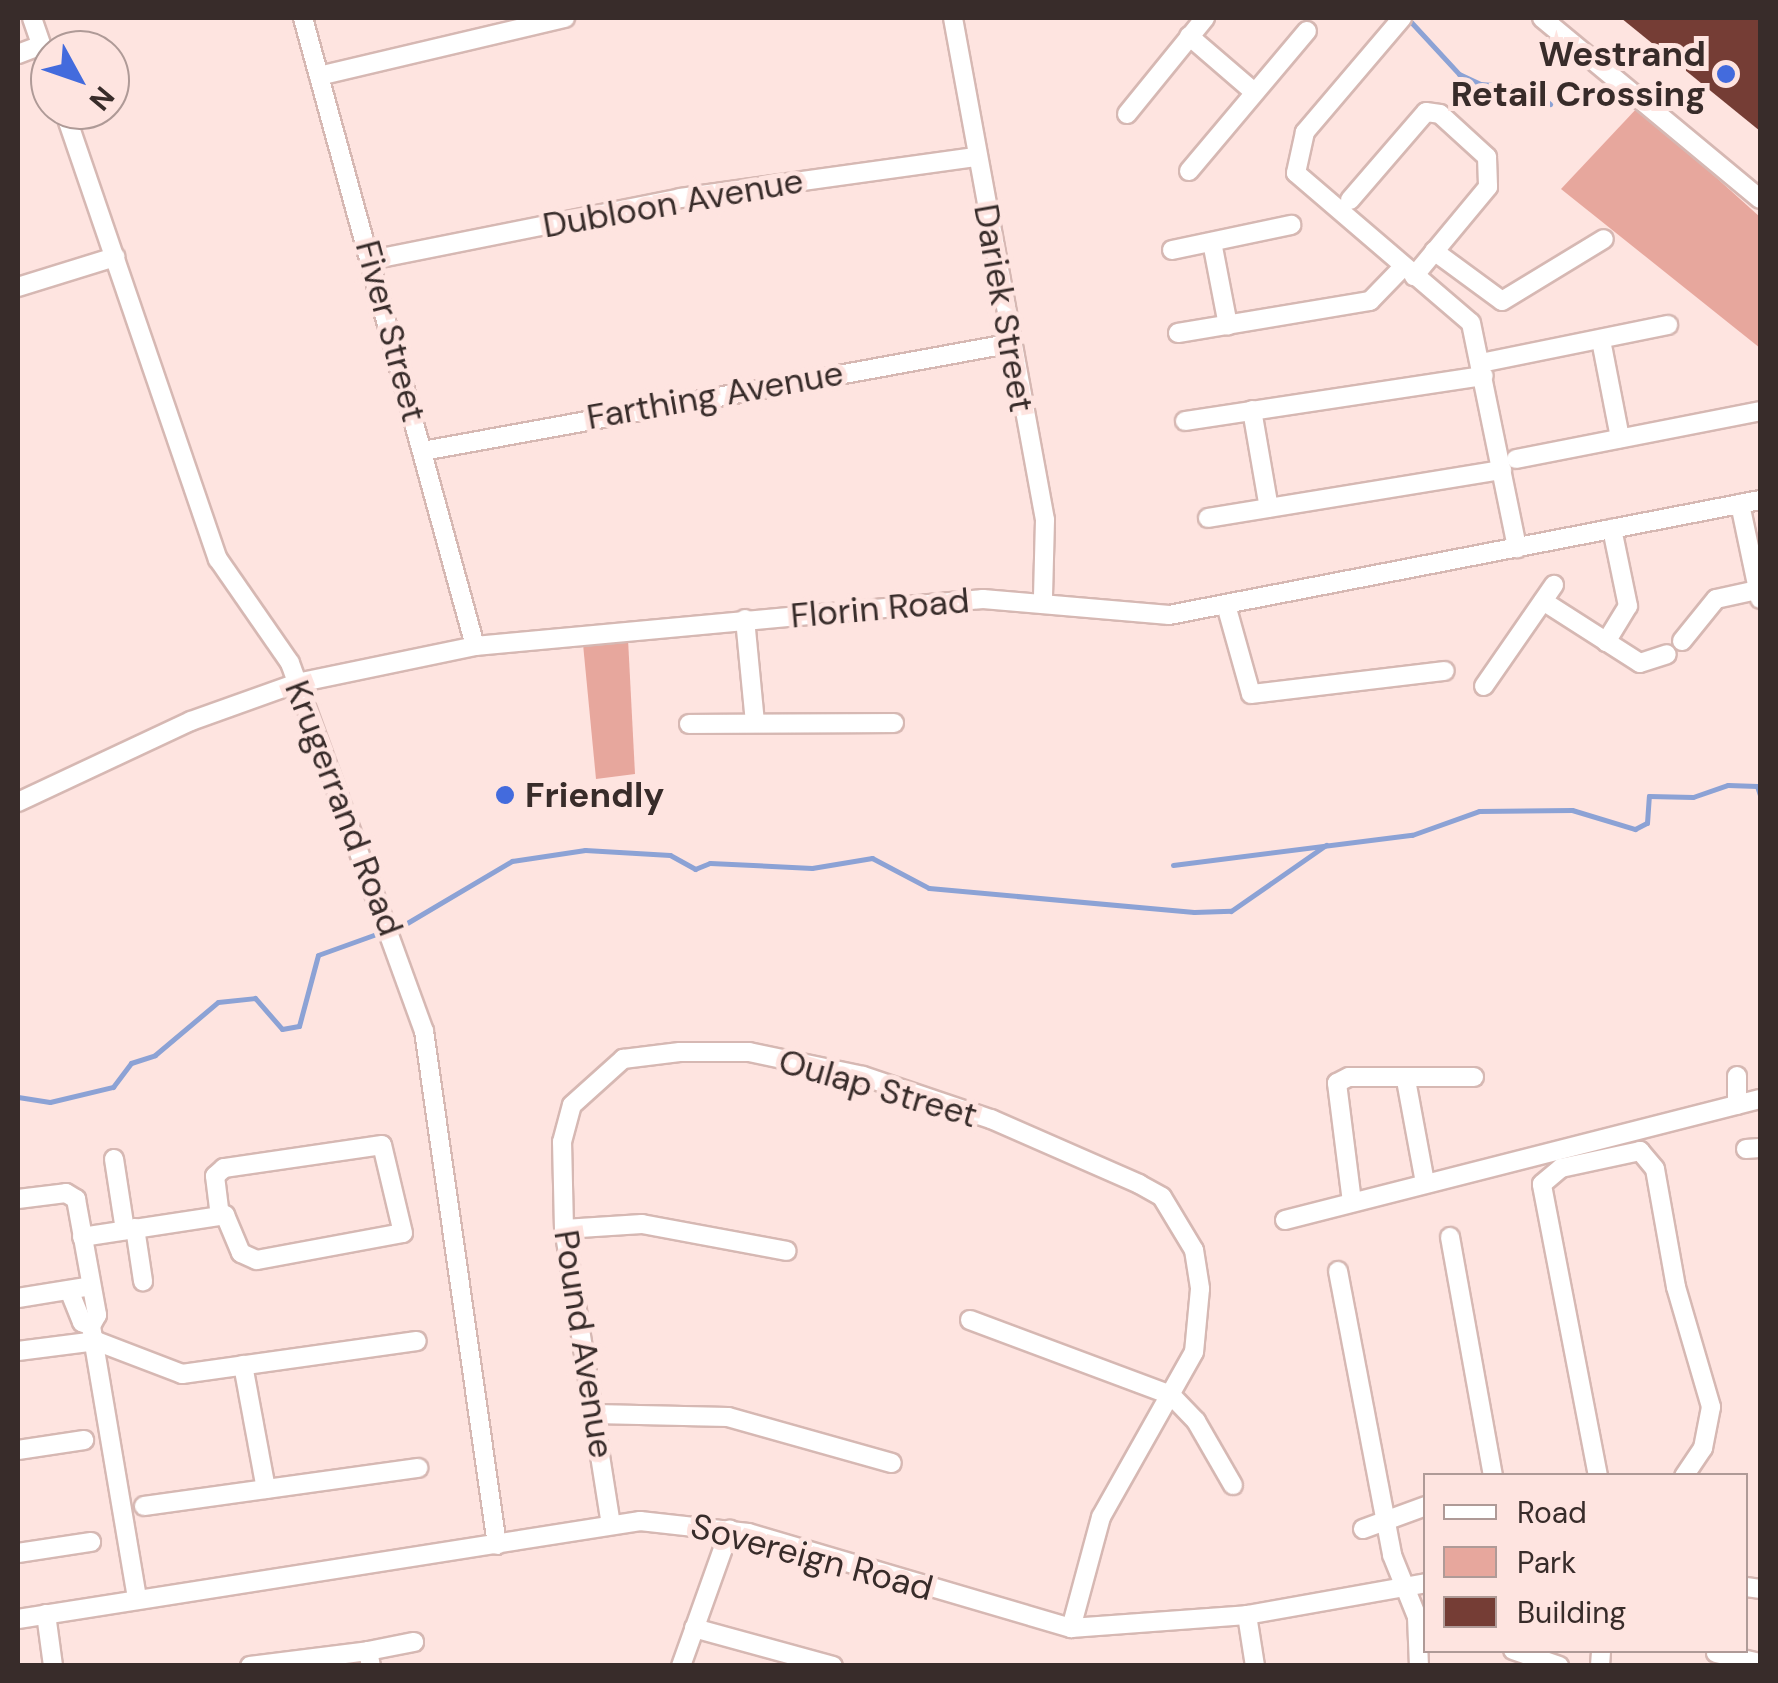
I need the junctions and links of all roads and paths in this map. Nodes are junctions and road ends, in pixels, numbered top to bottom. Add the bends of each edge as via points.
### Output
1 (302, 18) edge
2 (565, 18) edge
3 (953, 18) edge
4 (1206, 18) edge
5 (1402, 18) edge
6 (1542, 18) edge
7 (1307, 31) dead end
8 (1189, 36) junction
9 (320, 76) junction
10 (1254, 92) junction
11 (1128, 114) dead end
12 (71, 130) edge
13 (977, 157) junction
14 (1189, 171) dead end
15 (1760, 199) edge
16 (1350, 200) dead end
17 (1292, 225) dead end
18 (1604, 239) dead end
19 (1212, 242) junction
20 (1172, 250) dead end
21 (1434, 251) junction
22 (114, 258) junction
23 (372, 260) junction
24 (1408, 271) junction
25 (18, 287) edge
26 (1228, 325) junction
27 (1668, 325) dead end
28 (1178, 333) dead end
29 (1600, 340) junction
30 (1008, 344) junction
31 (1482, 370) junction
32 (1252, 410) junction
33 (1760, 411) edge
34 (1185, 421) dead end
35 (1620, 438) junction
36 (423, 450) junction
37 (1509, 465) junction
38 (1760, 500) edge
39 (1740, 504) junction
40 (1269, 508) junction
41 (1208, 518) dead end
42 (1612, 530) junction
43 (1518, 548) junction
44 (1759, 594) edge
45 (1043, 599) junction
46 (1226, 605) junction
47 (745, 620) junction
48 (1682, 641) dead end
49 (1606, 642) junction
50 (475, 646) junction
51 (1667, 654) dead end
52 (1445, 671) dead end
53 (297, 684) junction
54 (1484, 686) dead end
55 (894, 723) dead end
56 (689, 724) dead end
57 (756, 724) junction
58 (18, 802) edge
59 (1738, 1076) dead end
60 (1474, 1077) dead end
61 (1406, 1080) junction
62 (1760, 1099) edge
63 (572, 1105) joint
64 (1738, 1105) junction
65 (114, 1159) dead end
66 (1425, 1184) junction
67 (18, 1199) edge
68 (1352, 1202) junction
69 (220, 1214) junction
70 (1285, 1220) dead end
71 (564, 1228) junction
72 (130, 1229) junction
73 (82, 1236) junction
74 (1450, 1237) dead end
75 (788, 1251) dead end
76 (1338, 1271) dead end
77 (143, 1281) dead end
78 (91, 1286) junction
79 (69, 1290) junction
80 (18, 1298) edge
81 (970, 1320) dead end
82 (94, 1333) junction
83 (417, 1341) dead end
84 (18, 1351) edge
85 (243, 1365) junction
86 (1170, 1395) junction
87 (596, 1414) junction
88 (84, 1440) dead end
89 (18, 1450) edge
90 (892, 1463) dead end
91 (418, 1468) dead end
92 (1492, 1473) edge
93 (1597, 1473) edge
94 (1690, 1473) edge
95 (1233, 1486) dead end
96 (266, 1489) junction
97 (144, 1506) dead end
98 (1423, 1507) edge
99 (1387, 1524) junction
100 (611, 1525) junction
101 (730, 1529) junction
102 (1363, 1529) dead end
103 (90, 1542) dead end
104 (498, 1546) junction
105 (18, 1553) edge
106 (1423, 1584) edge
107 (1406, 1587) junction
108 (137, 1599) junction
109 (46, 1614) junction
110 (1246, 1615) junction
111 (18, 1618) edge
112 (694, 1628) junction
113 (1071, 1628) junction
114 (414, 1642) dead end
115 (1521, 1653) edge
116 (1716, 1656) edge
117 (370, 1658) edge
118 (1760, 1663) edge
119 (1553, 1665) edge
120 (53, 1666) edge
121 (250, 1666) edge
122 (681, 1666) edge
123 (833, 1666) edge
124 (1255, 1666) edge
125 (1420, 1666) edge

1 - 9 street, Fiver Street
2 - 9 street
3 - 13 street, Dariek Street
4 - 8 street
5 - 24 street via 1296,150 1296,173
6 - 15 street
7 - 10 street
8 - 10 street
8 - 11 street
9 - 23 street, Fiver Street
10 - 14 street
12 - 22 street, Krugerrand Road
13 - 23 street, Dubloon Avenue via 680,198
13 - 30 street, Dariek Street
16 - 21 street via 1422,115 1440,114 1486,157 1492,174
17 - 19 street
18 - 21 street via 1502,301
19 - 20 street
19 - 26 street
21 - 24 street
22 - 25 street
22 - 53 street, Krugerrand Road via 223,572
23 - 36 street, Fiver Street
24 - 26 street via 1370,301
24 - 31 street via 1471,323
26 - 28 street
27 - 29 street
29 - 31 street
29 - 35 street
30 - 36 street, Farthing Avenue
30 - 45 street, Dariek Street via 1044,520
31 - 32 street
31 - 37 street
32 - 34 street
32 - 40 street
33 - 35 street
35 - 37 street
36 - 50 street, Fiver Street
37 - 40 street
37 - 43 street
38 - 39 street, Florin Road
39 - 42 street, Florin Road
39 - 44 street
40 - 41 street
42 - 43 street, Florin Road
42 - 49 street via 1628,606
43 - 46 street, Florin Road
44 - 48 street via 1716,598
45 - 46 street, Florin Road via 1151,615
45 - 47 street, Florin Road
46 - 52 street via 1251,694
47 - 50 street, Florin Road
47 - 57 street
49 - 51 street via 1643,664
49 - 54 street via 1548,593
50 - 53 street, Florin Road
53 - 58 street, Florin Road via 191,721
53 - 104 street, Krugerrand Road via 424,1030
55 - 57 street
56 - 57 street
59 - 64 street
60 - 61 street
61 - 66 street
61 - 68 street via 1338,1084
62 - 64 street
63 - 71 street, Pound Avenue via 562,1142
63 - 86 street, Oulap Street via 624,1059 749,1052 863,1076 991,1119 1138,1184 1176,1216 1194,1250 1200,1329
64 - 66 street
65 - 72 street
66 - 68 street
67 - 73 street via 72,1194
68 - 70 street
69 - 69 street via 234,1225 241,1254 257,1260 403,1233 382,1146 224,1168 216,1176
69 - 72 street
71 - 75 street via 642,1224
71 - 87 street, Pound Avenue via 573,1316
72 - 73 street
72 - 77 street
73 - 78 street
74 - 92 street
76 - 99 street
78 - 79 street
78 - 82 street
79 - 80 street
79 - 82 street
81 - 86 street
82 - 84 street
82 - 85 street via 171,1374
82 - 108 street
83 - 85 street
85 - 96 street
86 - 95 street via 1196,1421
86 - 113 street via 1101,1516
87 - 90 street via 714,1414
87 - 100 street, Pound Avenue
88 - 89 street
91 - 96 street
93 - 94 street via 1542,1184 1561,1168 1640,1150 1655,1169 1676,1287 1711,1407
96 - 97 street
98 - 99 street
99 - 102 street
99 - 107 street
100 - 101 street, Sovereign Road via 672,1520
100 - 104 street, Sovereign Road
101 - 112 street
101 - 113 street, Sovereign Road
103 - 105 street
104 - 108 street, Sovereign Road
106 - 107 street, Sovereign Road
107 - 110 street, Sovereign Road
107 - 125 street
108 - 109 street, Sovereign Road
109 - 111 street, Sovereign Road
109 - 120 street
110 - 113 street, Sovereign Road
110 - 124 street
112 - 122 street
112 - 123 street
114 - 117 street
115 - 119 street
116 - 118 street
117 - 121 street

